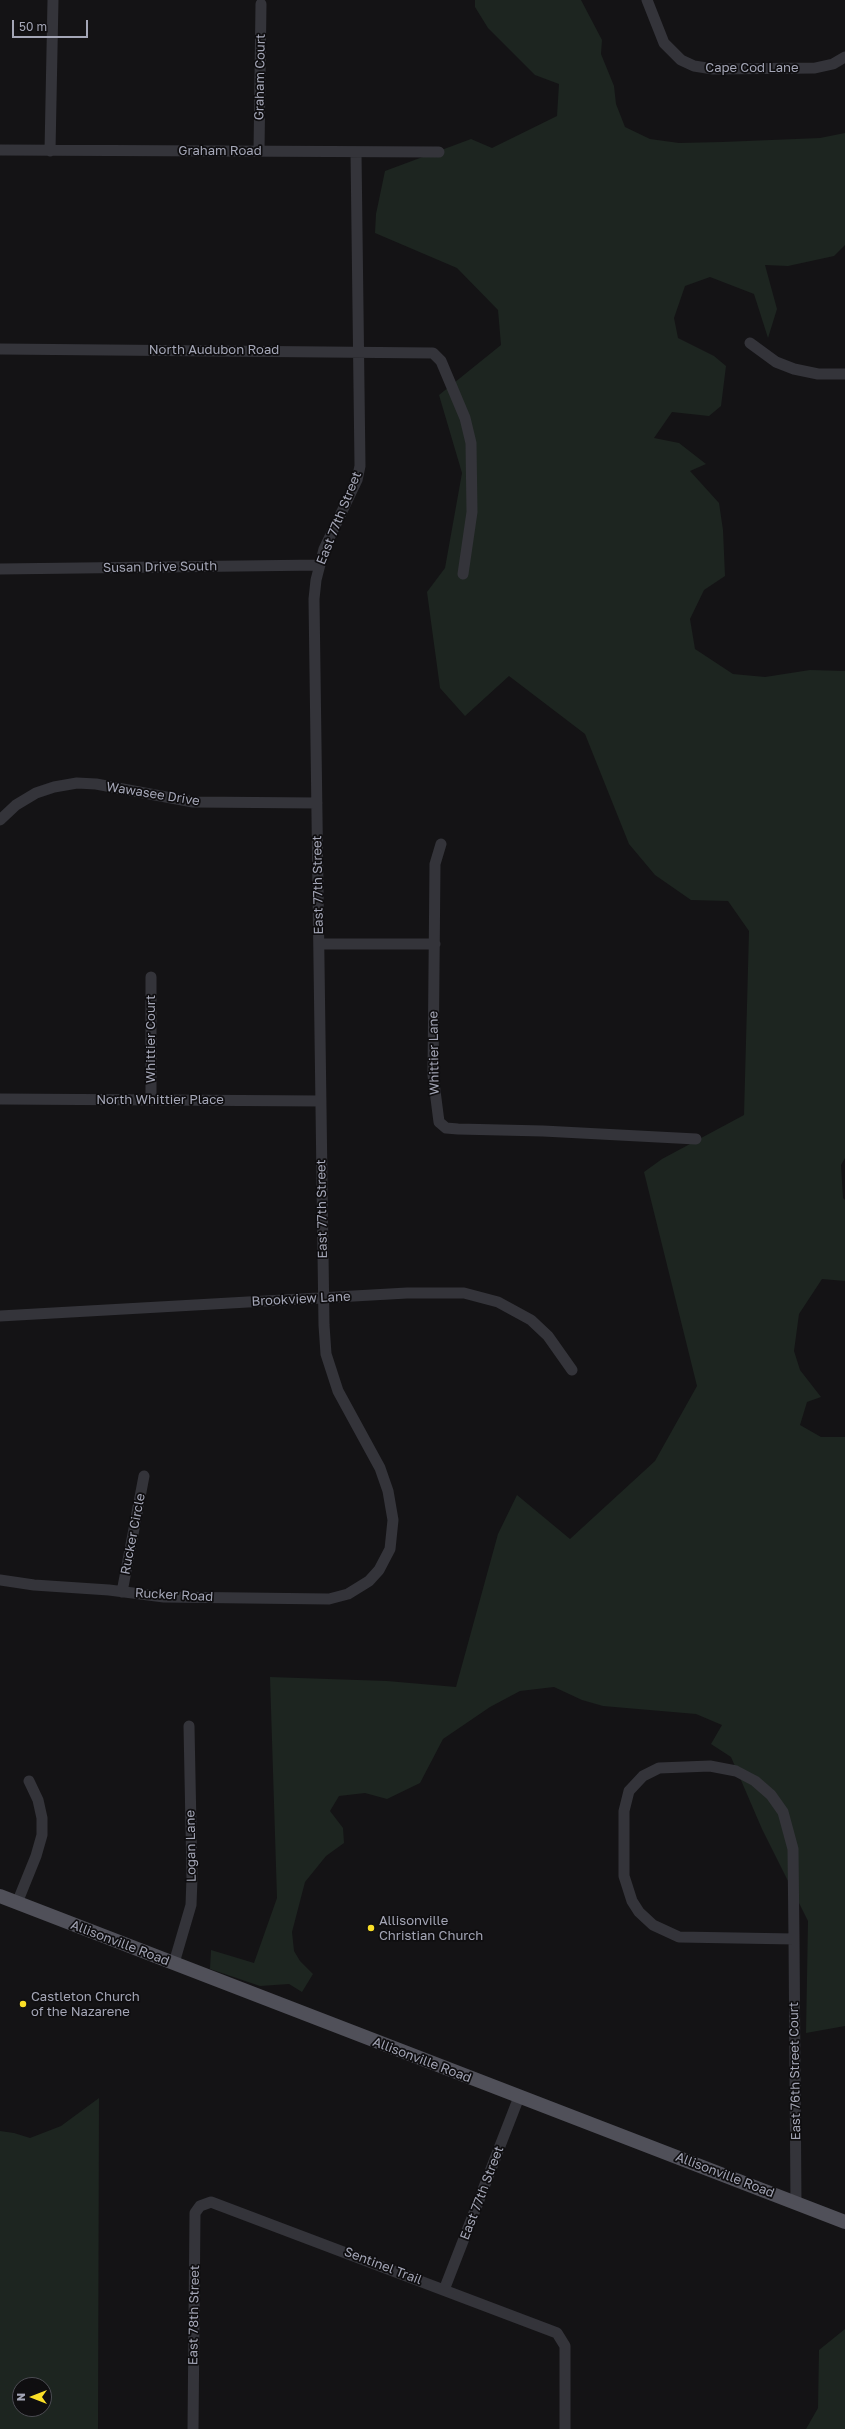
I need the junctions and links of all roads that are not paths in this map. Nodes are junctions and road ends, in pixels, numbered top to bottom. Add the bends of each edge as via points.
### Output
1 (53, 0) edge
2 (647, 0) edge
3 (261, 4) dead end
4 (845, 57) edge
5 (0, 150) edge
6 (50, 151) junction
7 (259, 151) junction
8 (356, 152) junction
9 (439, 152) dead end
10 (750, 343) dead end
11 (0, 348) edge
12 (359, 351) junction
13 (845, 374) edge
14 (320, 564) junction
15 (0, 569) edge
16 (463, 574) dead end
17 (317, 803) junction
18 (2, 814) edge
19 (441, 844) dead end
20 (318, 944) junction
21 (434, 944) junction
22 (152, 977) dead end
23 (0, 1099) edge
24 (151, 1100) junction
25 (321, 1101) junction
26 (696, 1139) dead end
27 (323, 1298) junction
28 (0, 1316) edge
29 (572, 1370) dead end
30 (144, 1476) dead end
31 (0, 1580) edge
32 (122, 1592) junction
33 (348, 1594) joint
34 (189, 1726) dead end
35 (29, 1781) dead end
36 (0, 1896) edge
37 (18, 1903) junction
38 (794, 1939) junction
39 (174, 1963) junction
40 (519, 2097) junction
41 (796, 2202) junction
42 (202, 2204) joint
43 (845, 2222) edge
44 (444, 2290) junction
45 (193, 2429) edge
46 (565, 2429) edge

1 - 6 street
2 - 4 street, Cape Cod Lane via 664,43 681,60 694,66 713,69 814,68 833,64
3 - 7 street, Graham Court
5 - 6 street, Graham Road
6 - 7 street, Graham Road
7 - 8 street, Graham Road
8 - 9 street, Graham Road
8 - 12 street, East 77th Street
10 - 13 street via 776,362 794,369 818,374
11 - 12 street, North Audubon Road
12 - 14 street, East 77th Street via 360,466 357,480 324,549
12 - 16 street, North Audubon Road via 427,352 438,356 441,361 470,434 472,512
14 - 15 street, Susan Drive South
14 - 17 street, East 77th Street via 314,599
17 - 18 street, Wawasee Drive via 193,802 96,784 77,783 36,793
17 - 20 street, East 77th Street
19 - 21 street, Whittier Lane via 436,859
20 - 21 street
20 - 25 street, East 77th Street
21 - 26 street, Whittier Lane via 432,1075 439,1122 446,1128
22 - 24 street, Whittier Court
23 - 24 street, North Whittier Place
24 - 25 street, North Whittier Place
25 - 27 street, East 77th Street
27 - 28 street, Brookview Lane
27 - 29 street, Brookview Lane via 452,1292 482,1296 510,1307 534,1323 556,1346
27 - 33 street, East 77th Street via 325,1345 329,1364 338,1391 382,1472 393,1520 390,1549 379,1570 361,1587
30 - 32 street, Rucker Circle
31 - 32 street, Rucker Road via 38,1586
32 - 33 street, Rucker Road via 164,1597 319,1600
34 - 39 street, Logan Lane via 191,1905
35 - 37 street via 38,1800 42,1835
36 - 37 main road, Allisonville Road
37 - 39 main road, Allisonville Road
38 - 38 street, East 76th Street Court via 682,1938 660,1930 643,1916 632,1901 624,1876 624,1811 627,1796 638,1780 659,1768 718,1767 747,1776 768,1792 783,1812 792,1838
38 - 41 street, East 76th Street Court
39 - 40 main road, Allisonville Road
40 - 41 main road, Allisonville Road
40 - 44 street, East 77th Street
41 - 43 main road, Allisonville Road
42 - 44 street, Sentinel Trail via 215,2202
42 - 45 street, East 78th Street via 195,2213
44 - 46 street, Sentinel Trail via 552,2330 561,2337 565,2346

